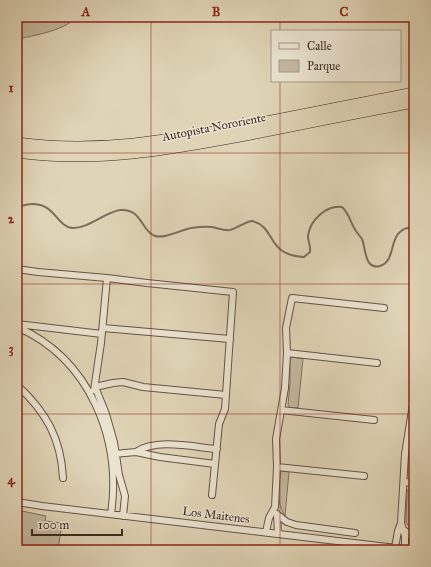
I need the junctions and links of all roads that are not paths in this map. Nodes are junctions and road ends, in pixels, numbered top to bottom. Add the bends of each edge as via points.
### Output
1 (414, 93) edge
2 (414, 102) edge
3 (17, 143) edge
4 (17, 152) edge
5 (17, 269) edge
6 (107, 278) junction
7 (384, 308) dead end
8 (17, 324) edge
9 (33, 326) junction
10 (17, 327) edge
11 (103, 331) junction
12 (28, 332) junction
13 (230, 339) junction
14 (287, 353) junction
15 (377, 364) dead end
16 (17, 385) edge
17 (95, 387) junction
18 (22, 390) junction
19 (17, 394) edge
20 (91, 394) junction
21 (226, 395) junction
22 (414, 398) edge
23 (281, 410) junction
24 (374, 420) dead end
25 (412, 425) edge
26 (217, 449) junction
27 (136, 452) junction
28 (114, 454) junction
29 (215, 464) junction
30 (277, 467) junction
31 (364, 476) dead end
32 (63, 478) dead end
33 (404, 482) junction
34 (414, 484) edge
35 (212, 494) dead end
36 (17, 502) edge
37 (275, 507) junction
38 (111, 514) junction
39 (278, 515) junction
40 (123, 516) junction
41 (401, 523) junction
42 (404, 530) junction
43 (266, 532) junction
44 (355, 533) dead end
45 (278, 534) junction
46 (414, 538) edge
47 (395, 548) junction
48 (405, 549) junction
49 (412, 550) edge

1 - 3 highway, Autopista Nororiente via 141,145 72,148
2 - 4 highway, Autopista Nororiente via 150,152 72,156
5 - 6 street
6 - 11 street
6 - 13 street via 233,292
7 - 14 street via 292,298 286,328
8 - 9 street
9 - 11 street
9 - 12 street
10 - 12 street
11 - 13 street
11 - 17 street
12 - 20 street via 60,356
13 - 21 street
14 - 15 street
14 - 23 street via 286,383
16 - 18 street
17 - 20 street
17 - 21 street via 123,382 143,387
17 - 28 street via 111,428
18 - 19 street
18 - 32 street via 39,407 52,428 60,452
20 - 28 street via 104,422
21 - 26 street via 224,414 219,424
22 - 25 street
23 - 24 street
23 - 30 street via 276,435
25 - 33 street via 405,454
26 - 27 street via 157,444 146,446
26 - 29 street
27 - 28 street
27 - 29 street
28 - 38 street
28 - 40 street via 125,496
29 - 35 street
30 - 31 street
30 - 37 street
33 - 34 street
33 - 41 street
36 - 38 street, Los Maitenes
37 - 39 street
37 - 43 street
38 - 40 street, Los Maitenes
39 - 44 street via 296,525
39 - 45 street
40 - 43 street, Los Maitenes
41 - 42 street
41 - 47 street
42 - 46 street
42 - 48 street
43 - 45 street, Los Maitenes
45 - 47 street, Los Maitenes
47 - 48 street, Los Maitenes
48 - 49 street, Los Maitenes

